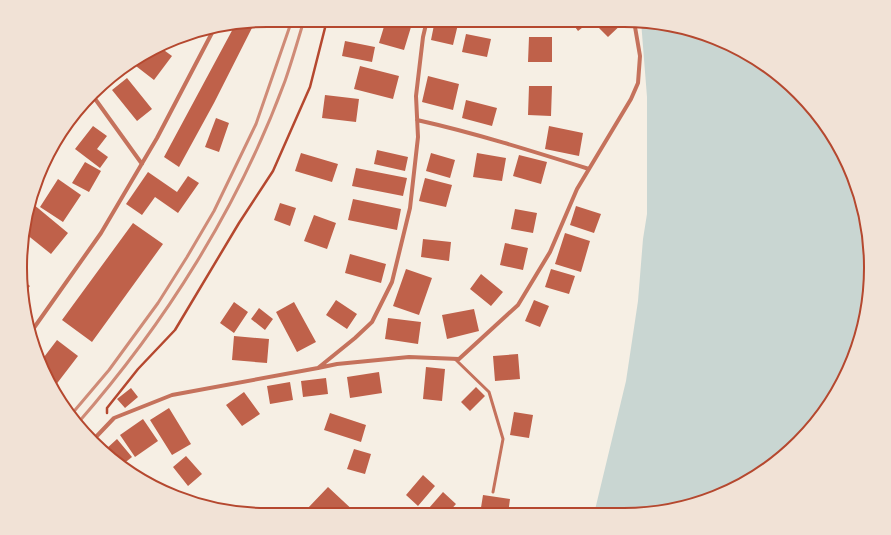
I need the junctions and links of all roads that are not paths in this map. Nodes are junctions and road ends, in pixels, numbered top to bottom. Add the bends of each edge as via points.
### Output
1 (425, 27) edge
2 (635, 28) edge
3 (211, 34) edge
4 (95, 99) edge
5 (417, 120) junction
6 (142, 164) junction
7 (589, 169) junction
8 (34, 327) edge
9 (455, 359) junction
10 (318, 368) junction
11 (96, 437) edge
12 (493, 492) dead end

1 - 5 street via 416,96
2 - 7 street via 640,56 638,83 631,100
3 - 6 street
4 - 6 street
5 - 7 street
5 - 10 street via 418,137 410,208 392,282 372,322
6 - 8 street via 101,233
7 - 9 street via 576,189 550,252 518,305 459,359
9 - 10 street via 409,357
9 - 12 lane via 488,392 503,439
10 - 11 street via 172,395 114,418

